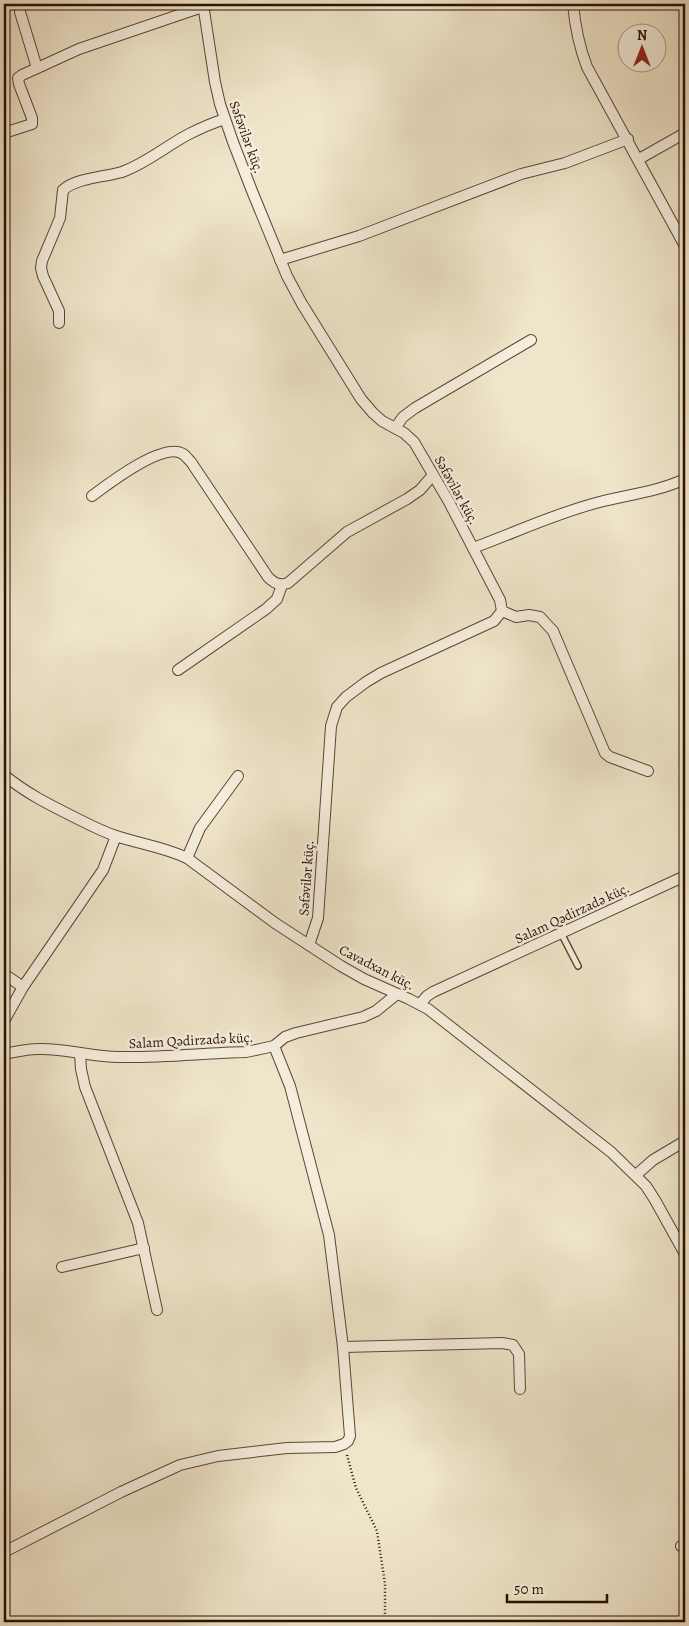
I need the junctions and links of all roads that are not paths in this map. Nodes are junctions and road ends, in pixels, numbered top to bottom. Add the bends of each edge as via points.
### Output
1 (206, 4) edge
2 (573, 4) edge
3 (20, 12) dead end
4 (37, 68) junction
5 (225, 119) junction
6 (4, 133) edge
7 (685, 133) edge
8 (628, 139) junction
9 (639, 159) junction
10 (685, 246) edge
11 (280, 260) junction
12 (59, 323) dead end
13 (531, 340) dead end
14 (395, 428) junction
15 (433, 475) junction
16 (685, 479) edge
17 (92, 496) dead end
18 (473, 548) junction
19 (282, 585) junction
20 (502, 611) junction
21 (178, 670) dead end
22 (648, 771) dead end
23 (4, 775) edge
24 (238, 776) dead end
25 (116, 836) junction
26 (187, 858) junction
27 (685, 876) edge
28 (562, 933) junction
29 (309, 945) junction
30 (578, 966) dead end
31 (4, 974) edge
32 (23, 987) junction
33 (397, 994) junction
34 (420, 1004) junction
35 (4, 1021) edge
36 (274, 1046) junction
37 (4, 1054) edge
38 (80, 1054) junction
39 (685, 1141) edge
40 (636, 1175) junction
41 (144, 1248) junction
42 (685, 1254) edge
43 (62, 1267) dead end
44 (157, 1310) dead end
45 (343, 1347) junction
46 (520, 1390) dead end
47 (4, 1552) edge

1 - 4 street via 79,49
1 - 5 street, Səfəvilər küç. via 215,82
2 - 8 street via 578,43 587,67
3 - 4 street
4 - 6 street via 18,78 32,124
5 - 11 street, Səfəvilər küç.
5 - 12 street via 188,134 134,167 76,183 63,190 60,218 42,261 43,276 59,311
7 - 9 street
8 - 9 street
8 - 11 street via 564,163 521,174 359,236
9 - 10 street
11 - 14 street, Səfəvilər küç. via 302,304 361,399 382,421
13 - 14 street via 415,408
14 - 15 street, Səfəvilər küç. via 414,442
15 - 18 street, Səfəvilər küç.
15 - 19 street via 407,499 347,532
16 - 18 street via 567,512
17 - 19 street via 126,471 159,454 183,453 268,577
18 - 20 street, Səfəvilər küç. via 500,600
19 - 21 street via 277,598 266,609
20 - 22 street via 516,617 540,617 552,631 605,753
20 - 29 street, Səfəvilər küç. via 494,621 380,673 337,707 331,726 318,918
23 - 25 street, Cavadxan küç. via 36,798
24 - 26 street via 200,828
25 - 26 street, Cavadxan küç.
25 - 32 street via 103,870
26 - 29 street, Cavadxan küç.
27 - 28 street, Salam Qədirzadə küç.
28 - 30 lane
28 - 34 street, Salam Qədirzadə küç. via 433,992
29 - 33 street, Cavadxan küç. via 364,979
31 - 32 street
32 - 35 street
33 - 34 street, Cavadxan küç.
33 - 36 street, Salam Qədirzadə küç. via 364,1018 296,1033
34 - 40 street, Cavadxan küç.
36 - 38 street, Salam Qədirzadə küç. via 246,1052 120,1058
36 - 45 street via 290,1086 324,1213
37 - 38 street, Salam Qədirzadə küç. via 39,1048
38 - 41 street via 85,1087 138,1223
39 - 40 street via 653,1160
40 - 42 street, Cavadxan küç. via 655,1200
41 - 43 street
41 - 44 street
45 - 46 street via 513,1345 519,1354
45 - 47 street via 350,1436 344,1444 218,1456 180,1465

